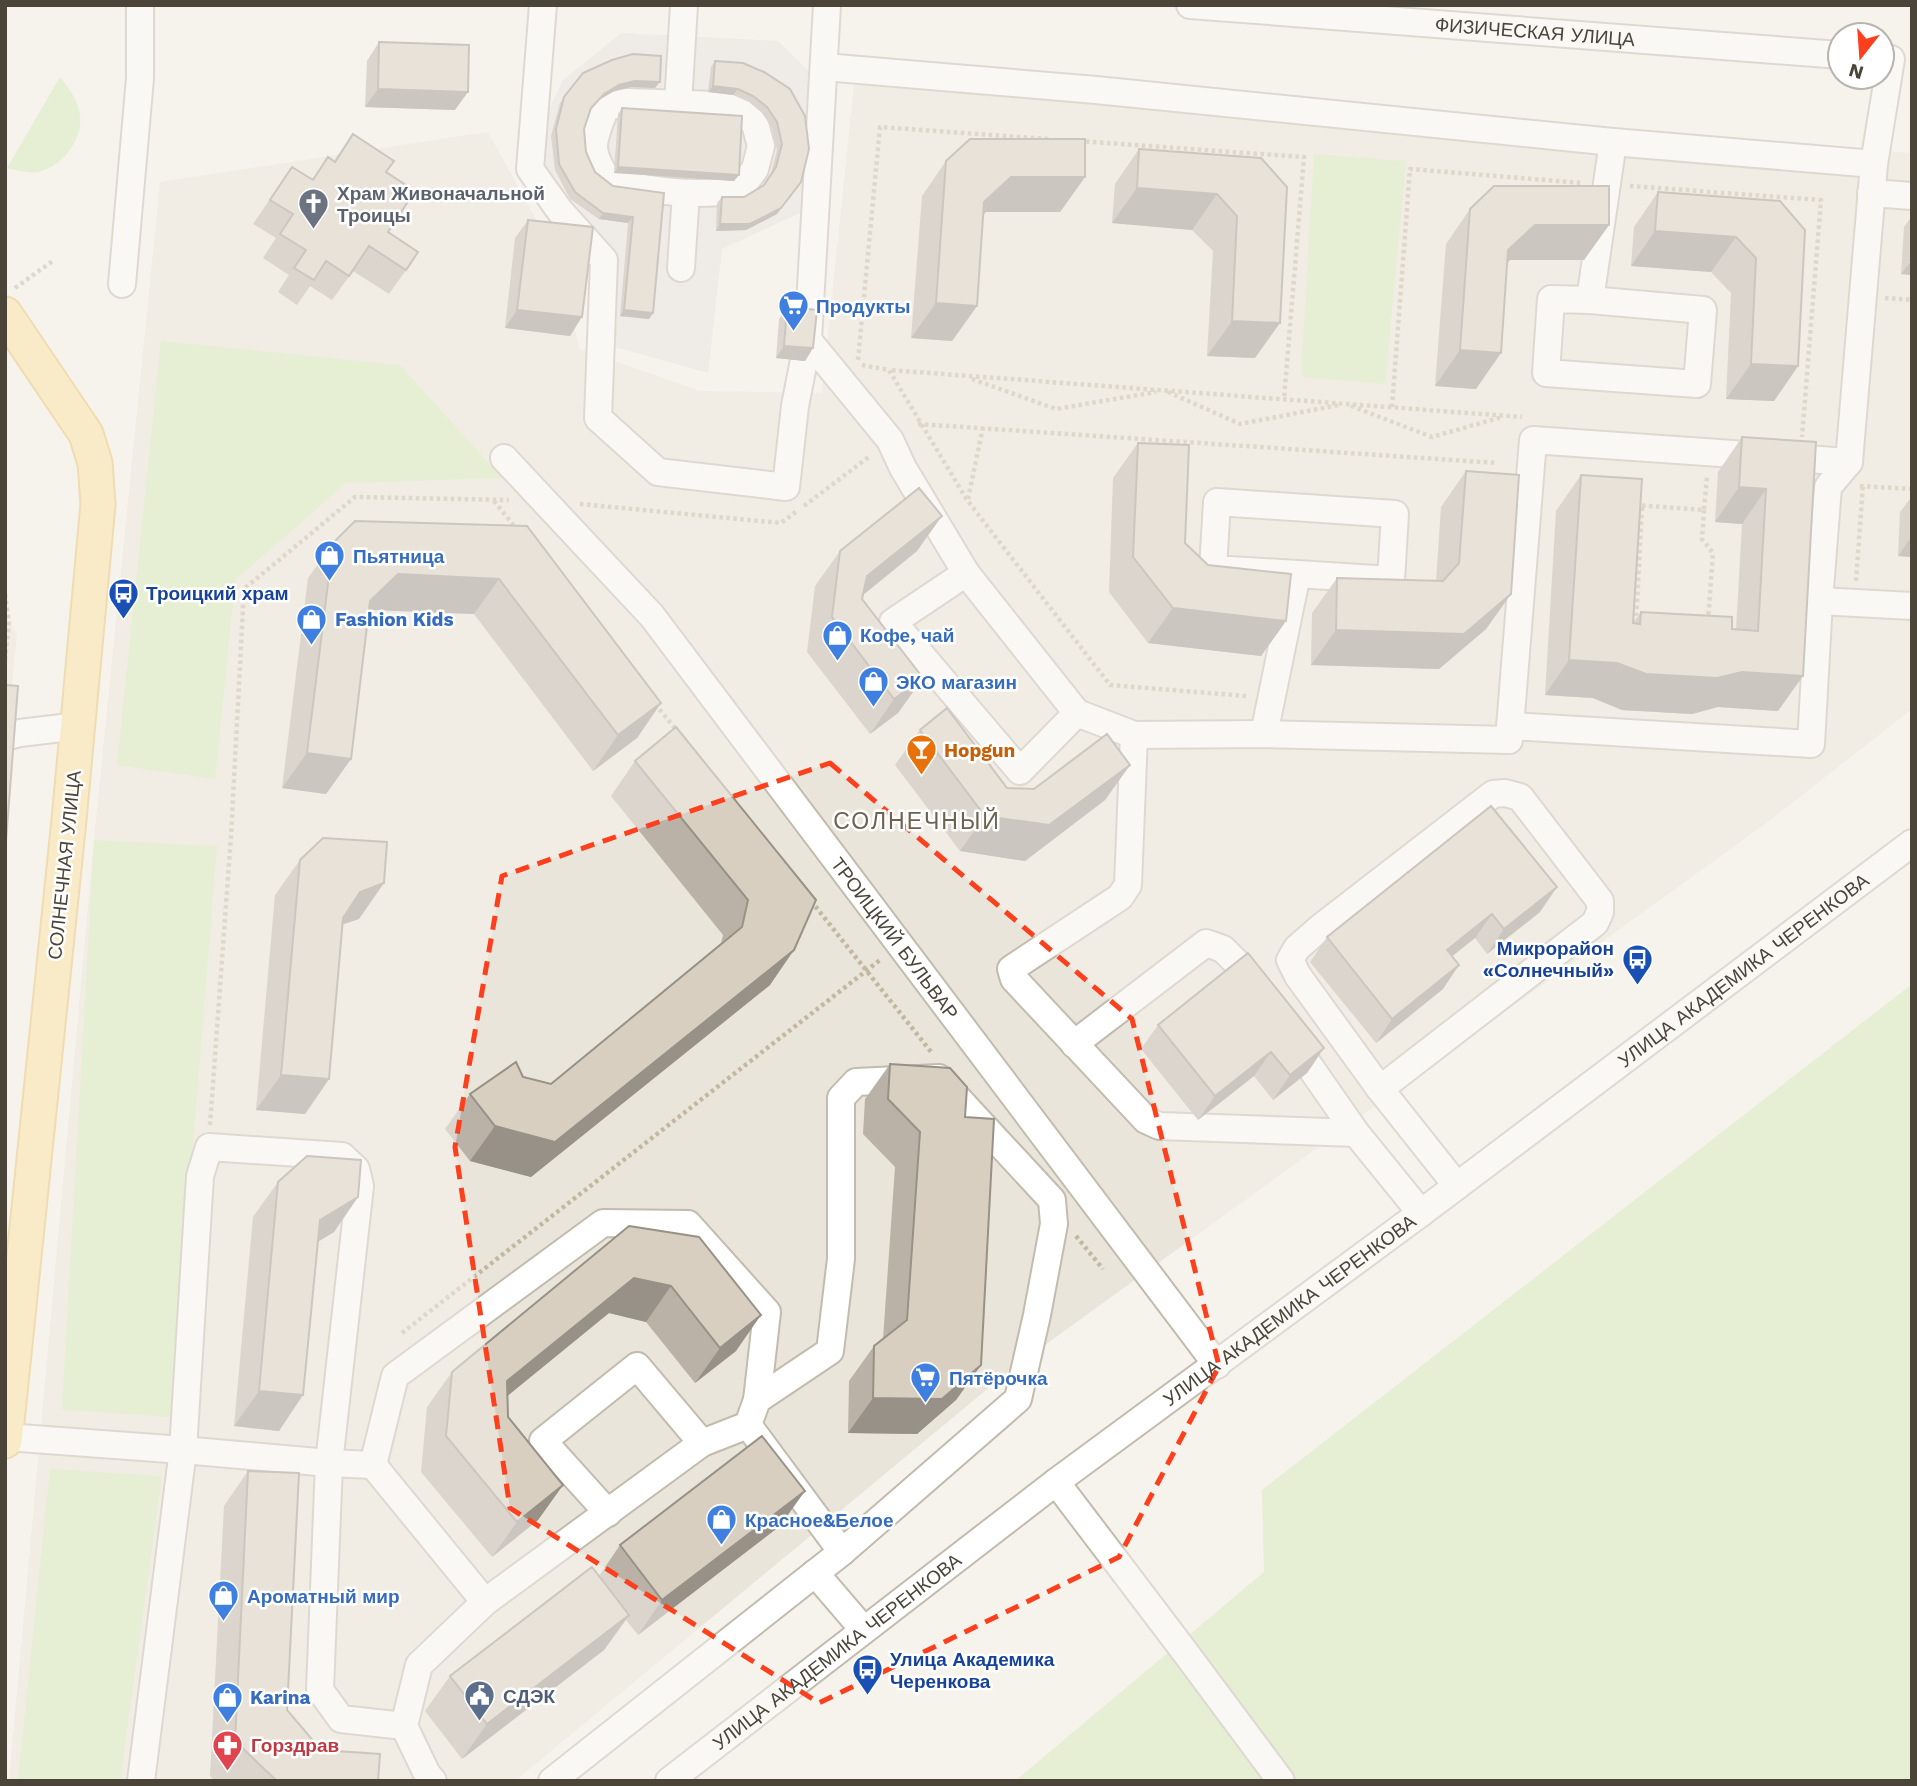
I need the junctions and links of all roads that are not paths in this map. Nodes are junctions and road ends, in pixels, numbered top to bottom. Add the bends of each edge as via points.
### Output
1 (140, 5) edge
2 (544, 5) edge
3 (684, 5) edge
4 (827, 5) edge
5 (1190, 5) edge
6 (1826, 54) edge
7 (824, 67) junction
8 (1889, 91) edge
9 (678, 104) junction
10 (1613, 142) junction
11 (1874, 164) junction
12 (686, 193) junction
13 (1871, 193) junction
14 (1912, 196) edge
15 (681, 268) dead end
16 (122, 284) dead end
17 (1590, 300) junction
18 (5, 314) edge
19 (808, 340) junction
20 (503, 458) dead end
21 (1849, 462) junction
22 (966, 573) junction
23 (1297, 574) junction
24 (1819, 601) junction
25 (1912, 606) edge
26 (1077, 713) junction
27 (78, 726) junction
28 (1510, 726) junction
29 (1264, 734) junction
30 (1135, 735) junction
31 (5, 737) edge
32 (1912, 843) edge
33 (1074, 1044) junction
34 (1380, 1089) junction
35 (1356, 1133) junction
36 (1457, 1186) junction
37 (1421, 1213) junction
38 (1217, 1365) junction
39 (757, 1400) junction
40 (747, 1425) junction
41 (5, 1439) edge
42 (702, 1443) junction
43 (183, 1450) junction
44 (328, 1463) junction
45 (373, 1465) junction
46 (1056, 1482) junction
47 (608, 1513) junction
48 (842, 1552) junction
49 (815, 1573) junction
50 (485, 1602) junction
51 (863, 1629) junction
52 (404, 1726) junction
53 (141, 1781) edge
54 (433, 1781) edge
55 (552, 1781) edge
56 (669, 1781) edge
57 (1281, 1781) edge

1 - 16 street via 140,78
2 - 19 street via 530,169 604,260 598,418 658,472 786,487
3 - 9 street
4 - 7 street
5 - 6 street, ФИЗИЧЕСКАЯ УЛИЦА
7 - 10 street
7 - 19 street
8 - 11 street
9 - 12 street via 742,110 755,124 761,146 755,169 740,189
9 - 12 street via 606,107 593,138 596,161 609,181
10 - 11 street
10 - 17 street
11 - 13 street
12 - 15 street
13 - 14 street
13 - 21 street
17 - 17 street via 1551,299 1546,373 1697,384 1703,310
18 - 27 main road, СОЛНЕЧНАЯ УЛИЦА via 86,434 95,463 98,514
19 - 22 street via 890,440
20 - 38 street, ТРОИЦКИЙ БУЛЬВАР via 652,616
21 - 24 street via 1828,487
21 - 28 street via 1533,440
22 - 26 street
22 - 26 street via 893,622 1020,771
23 - 23 street via 1213,569 1217,502 1395,514 1391,580
23 - 29 street
24 - 25 street
24 - 28 street via 1811,744
26 - 30 street
27 - 31 street
27 - 41 main road, СОЛНЕЧНАЯ УЛИЦА
28 - 29 street via 1509,740
29 - 30 street
30 - 33 street via 1128,885 1120,897 1011,969 1014,979
32 - 36 street, УЛИЦА АКАДЕМИКА ЧЕРЕНКОВА
33 - 35 street via 1146,1120 1159,1126
33 - 35 street via 1206,943 1223,948
34 - 34 street via 1290,960 1321,927 1493,794 1520,797 1600,901 1595,923
34 - 36 street
35 - 37 street
36 - 37 street, УЛИЦА АКАДЕМИКА ЧЕРЕНКОВА
37 - 38 street, УЛИЦА АКАДЕМИКА ЧЕРЕНКОВА
38 - 46 street, УЛИЦА АКАДЕМИКА ЧЕРЕНКОВА
39 - 40 street
39 - 45 street via 767,1312 688,1224 603,1223 395,1376
39 - 48 street via 830,1351 841,1259 841,1098 856,1083 939,1078 1052,1200 1054,1224 1037,1315 1018,1399
40 - 42 street
40 - 48 street
41 - 43 street
42 - 47 street
42 - 47 street via 637,1366 543,1441
43 - 44 street
43 - 44 street via 200,1176 209,1147 342,1156 356,1169 360,1186
43 - 53 street
44 - 45 street
44 - 52 street via 320,1690 341,1719
45 - 50 street
46 - 51 street, УЛИЦА АКАДЕМИКА ЧЕРЕНКОВА
46 - 57 street
47 - 50 street
48 - 49 street
49 - 51 street
49 - 55 street
50 - 52 street via 419,1665
51 - 56 street, УЛИЦА АКАДЕМИКА ЧЕРЕНКОВА
52 - 54 street

